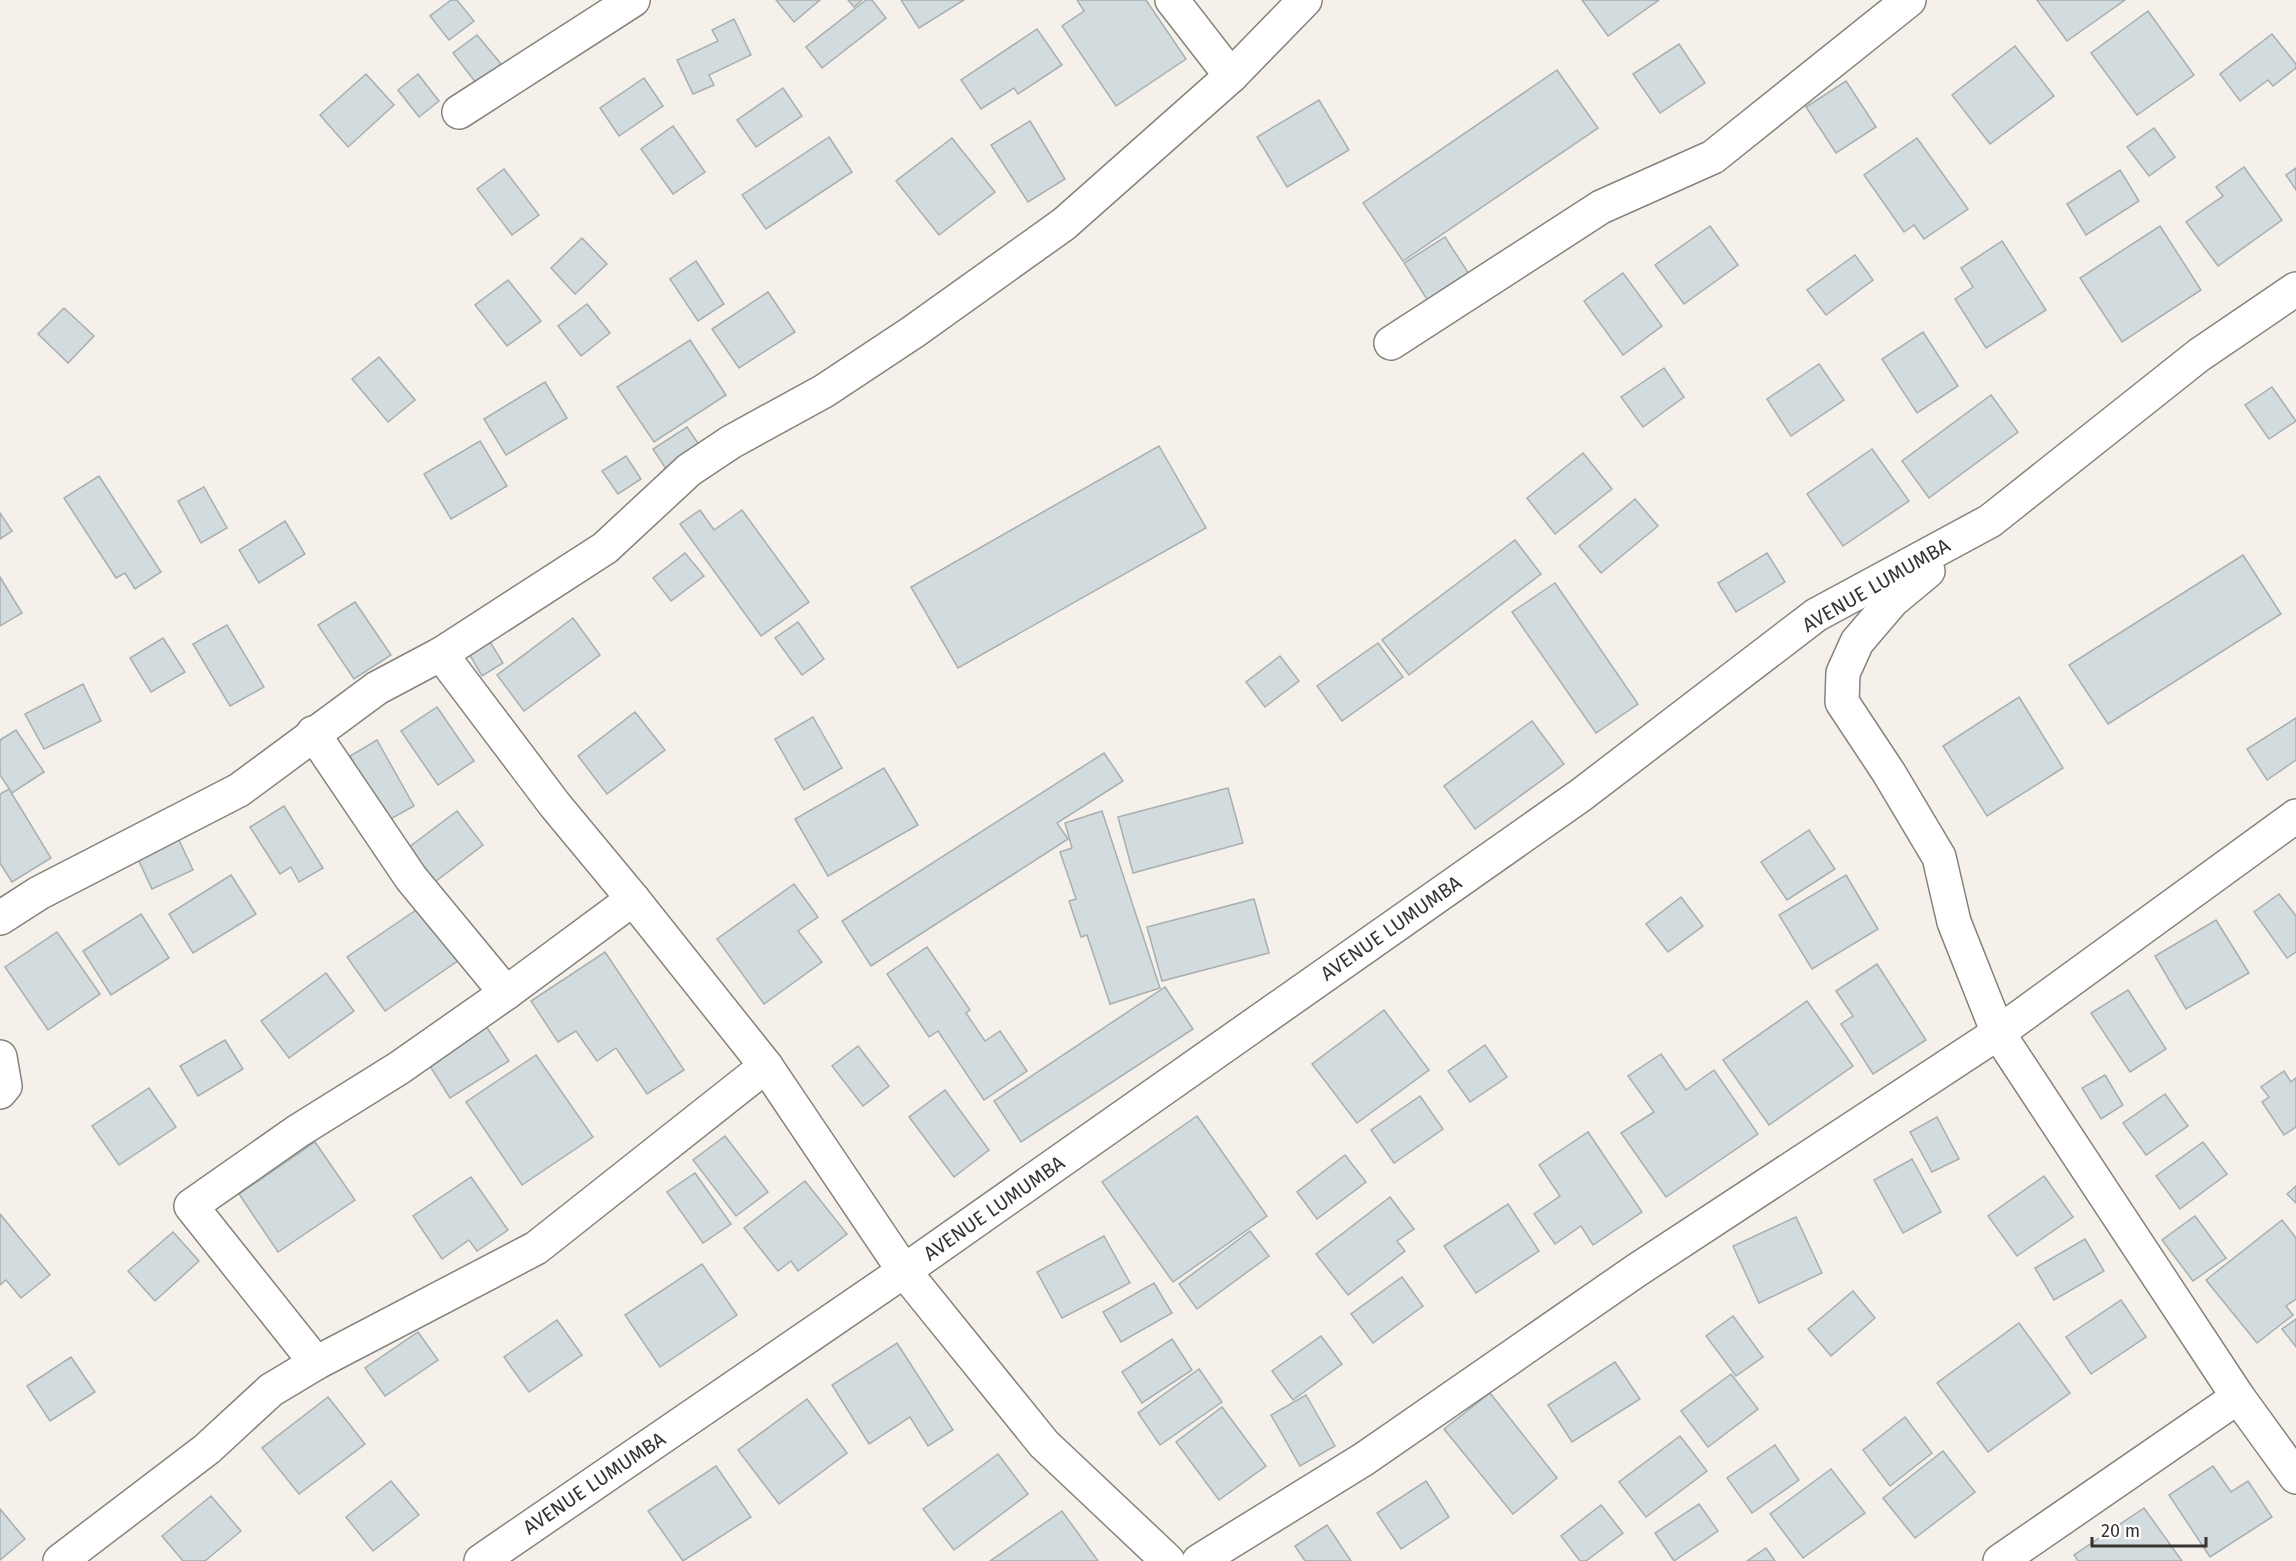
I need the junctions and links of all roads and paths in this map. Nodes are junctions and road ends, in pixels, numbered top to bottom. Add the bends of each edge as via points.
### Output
1 (633, 0) edge
2 (1172, 0) edge
3 (1305, 0) edge
4 (1909, 0) edge
5 (1231, 76) junction
6 (459, 112) dead end
7 (2296, 289) edge
8 (1391, 343) dead end
9 (1990, 521) junction
10 (441, 654) junction
11 (313, 733) junction
12 (2296, 816) edge
13 (633, 899) junction
14 (0, 918) edge
15 (506, 993) junction
16 (1998, 1033) junction
17 (0, 1057) edge
18 (766, 1066) junction
19 (0, 1092) edge
20 (904, 1271) junction
21 (316, 1363) junction
22 (2238, 1397) junction
23 (2296, 1477) edge
24 (60, 1561) edge
25 (481, 1561) edge
26 (1168, 1561) edge
27 (1199, 1561) edge
28 (2000, 1561) edge

1 - 6 street
2 - 5 street
3 - 5 street
4 - 8 street via 1713,157 1601,207
5 - 10 street via 1064,224 824,391 730,442 689,470 605,548
7 - 9 street, AVENUE LUMUMBA via 2199,355
9 - 16 street via 1892,601 1857,642 1843,673 1842,702 1939,857 1954,922
9 - 20 street, AVENUE LUMUMBA via 1816,615 1581,795
10 - 11 street via 377,688
10 - 13 street via 555,805
11 - 14 street via 238,790 39,893
11 - 15 street via 411,878
12 - 16 street
13 - 15 street
13 - 18 street
15 - 21 street via 191,1206
16 - 22 street
16 - 27 street via 1637,1270 1365,1459
17 - 19 street via 5,1086
18 - 20 street
18 - 21 street via 536,1248
20 - 25 street, AVENUE LUMUMBA
20 - 26 street via 1044,1444
21 - 24 street via 271,1390 207,1449
22 - 23 street
22 - 28 street

